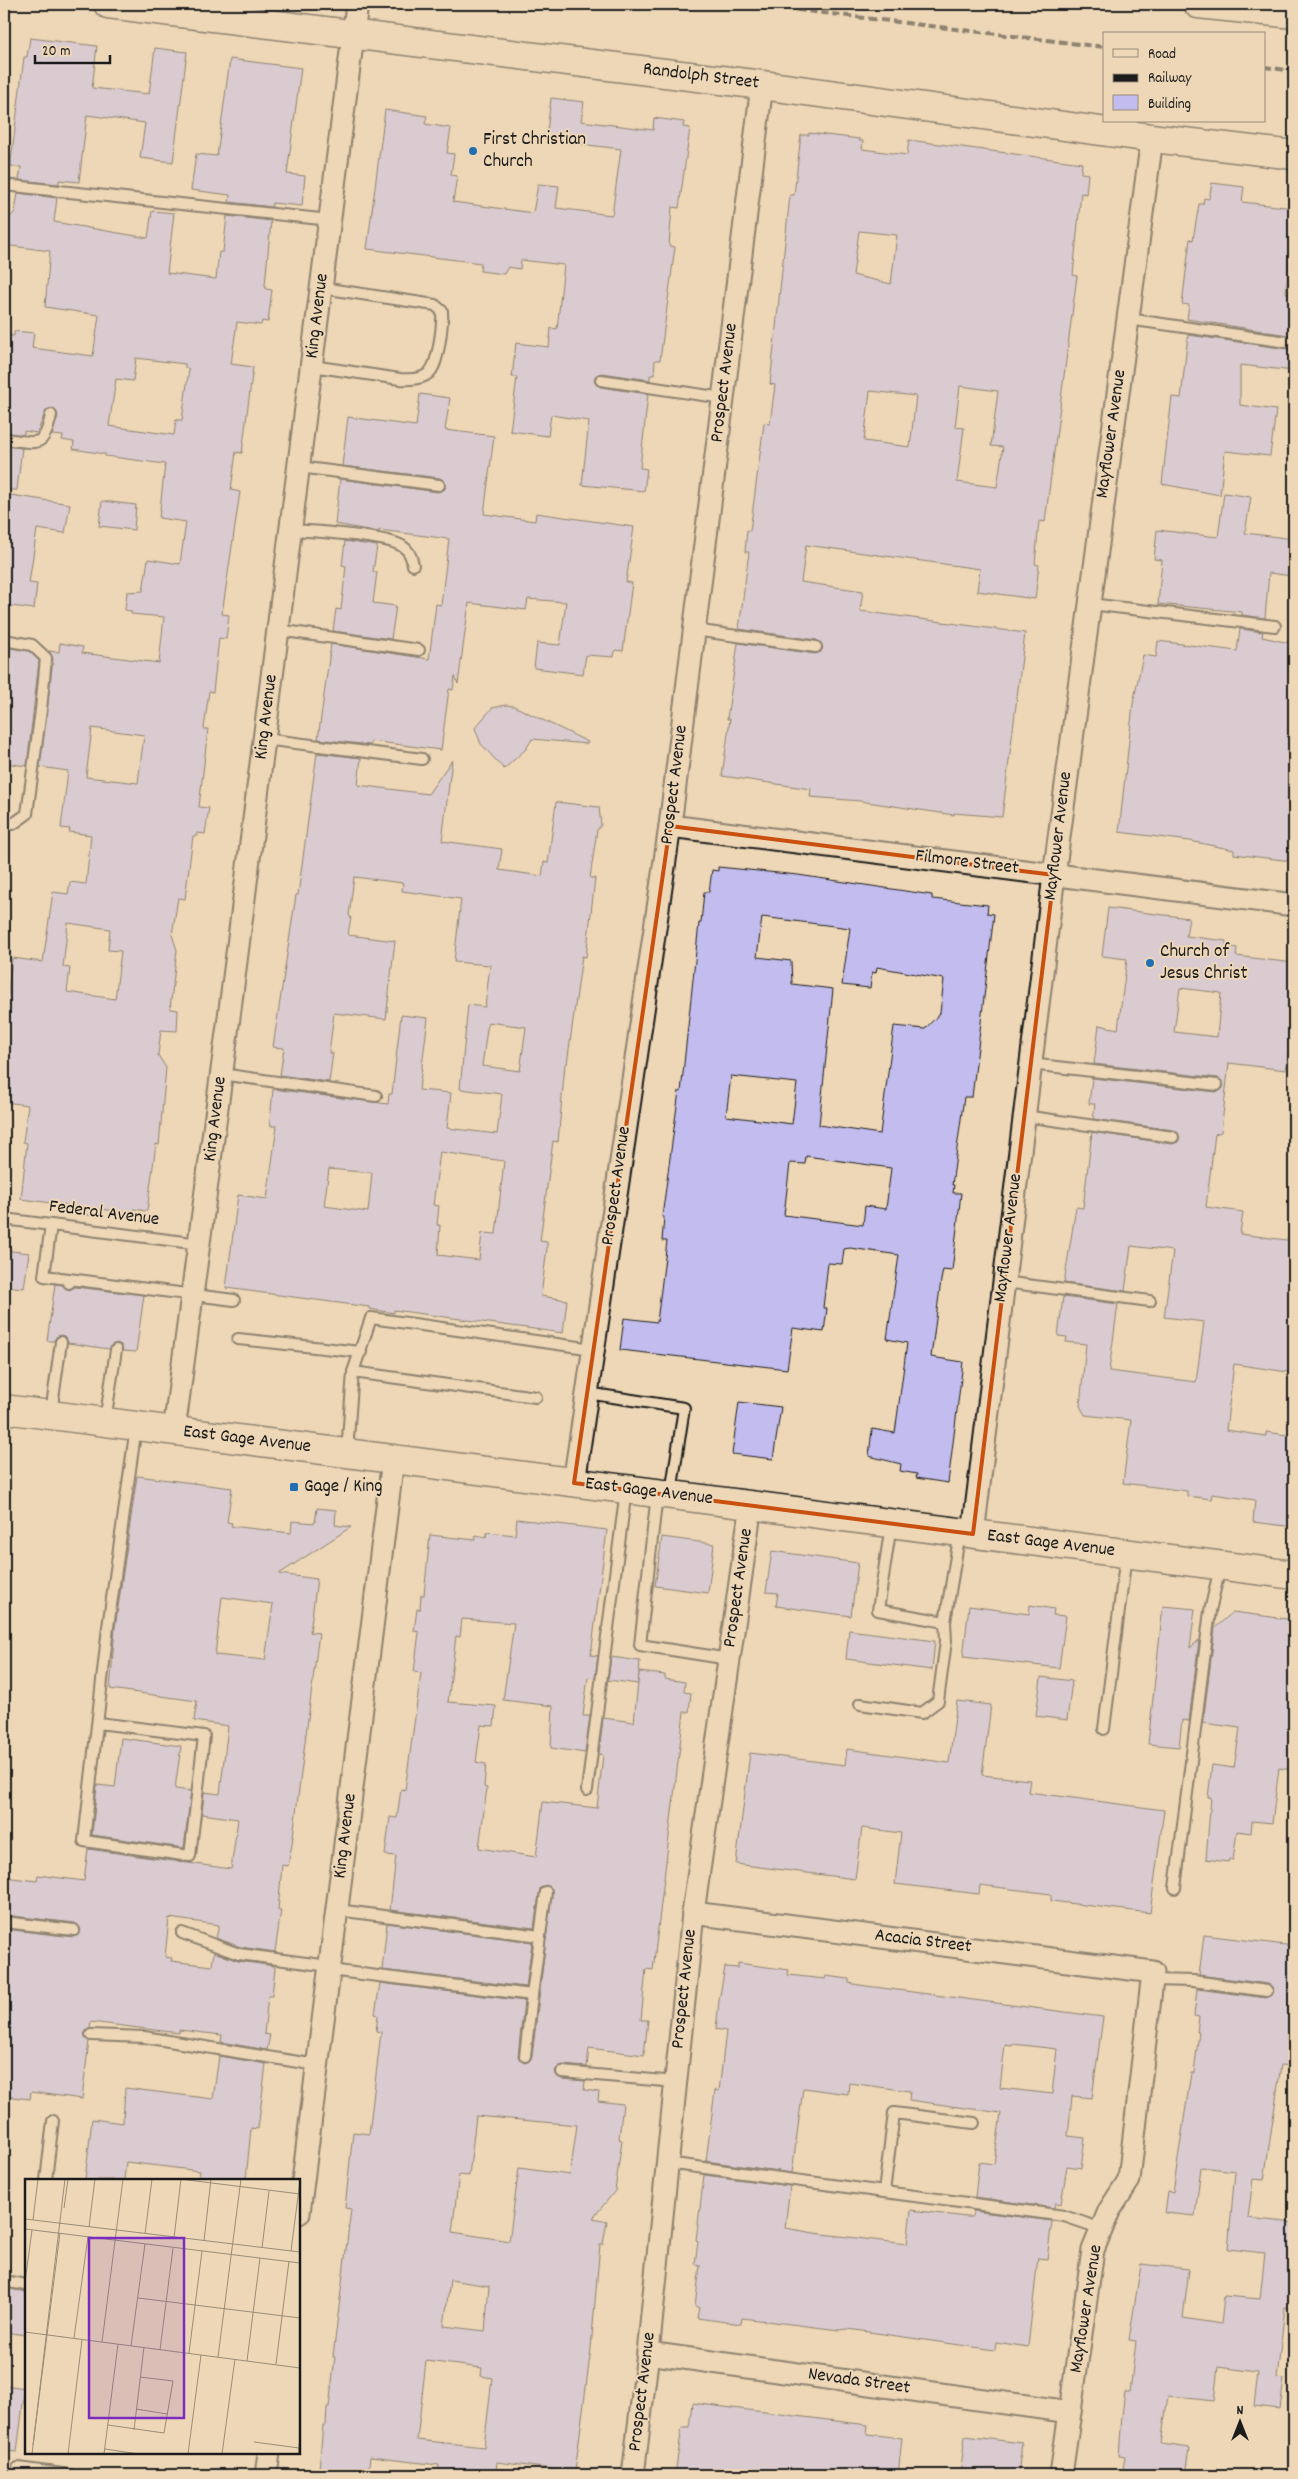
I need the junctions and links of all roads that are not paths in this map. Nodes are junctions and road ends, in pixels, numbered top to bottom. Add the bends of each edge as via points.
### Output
1 (108, 4) edge
2 (357, 4) edge
3 (1198, 4) edge
4 (1294, 14) edge
5 (353, 35) junction
6 (762, 85) junction
7 (1152, 138) junction
8 (1294, 155) edge
9 (4, 185) edge
10 (330, 220) junction
11 (322, 288) junction
12 (1128, 319) junction
13 (1294, 343) edge
14 (312, 366) junction
15 (601, 380) dead end
16 (723, 398) junction
17 (51, 415) dead end
18 (4, 439) edge
19 (299, 466) junction
20 (439, 485) dead end
21 (291, 530) junction
22 (413, 565) dead end
23 (1090, 604) junction
24 (1274, 626) dead end
25 (278, 630) junction
26 (694, 630) junction
27 (4, 640) edge
28 (816, 647) dead end
29 (419, 650) dead end
30 (264, 740) junction
31 (422, 759) dead end
32 (4, 823) edge
33 (670, 826) junction
34 (1054, 874) junction
35 (1294, 906) edge
36 (1030, 1064) junction
37 (222, 1074) junction
38 (1218, 1085) dead end
39 (376, 1096) dead end
40 (1024, 1116) junction
41 (1173, 1137) dead end
42 (4, 1219) edge
43 (51, 1225) junction
44 (200, 1244) junction
45 (1004, 1282) junction
46 (192, 1296) junction
47 (234, 1300) dead end
48 (1150, 1301) dead end
49 (238, 1338) dead end
50 (60, 1342) dead end
51 (593, 1348) junction
52 (116, 1350) dead end
53 (361, 1352) junction
54 (354, 1372) junction
55 (587, 1393) junction
56 (536, 1397) dead end
57 (4, 1409) edge
58 (51, 1415) junction
59 (105, 1422) junction
60 (136, 1426) junction
61 (174, 1431) junction
62 (347, 1454) junction
63 (393, 1459) junction
64 (574, 1483) junction
65 (626, 1489) junction
66 (664, 1494) junction
67 (751, 1505) junction
68 (891, 1524) junction
69 (966, 1533) junction
70 (1126, 1554) junction
71 (1220, 1566) junction
72 (1294, 1576) edge
73 (945, 1622) junction
74 (729, 1659) junction
75 (860, 1704) dead end
76 (98, 1723) junction
77 (1104, 1729) dead end
78 (587, 1790) dead end
79 (1175, 1888) dead end
80 (546, 1892) dead end
81 (337, 1910) junction
82 (693, 1913) junction
83 (4, 1922) edge
84 (74, 1930) dead end
85 (182, 1932) dead end
86 (540, 1936) junction
87 (329, 1968) junction
88 (1152, 1976) junction
89 (1267, 1991) dead end
90 (532, 1995) junction
91 (90, 2034) dead end
92 (526, 2056) dead end
93 (317, 2065) junction
94 (562, 2072) dead end
95 (676, 2082) junction
96 (52, 2122) dead end
97 (974, 2123) dead end
98 (667, 2163) junction
99 (46, 2179) edge
100 (884, 2192) junction
101 (300, 2205) edge
102 (1102, 2229) junction
103 (4, 2282) edge
104 (25, 2285) edge
105 (648, 2353) junction
106 (1070, 2412) junction
107 (269, 2454) edge
108 (18, 2468) dead end
109 (70, 2475) edge
110 (266, 2475) edge
111 (633, 2475) edge
112 (1061, 2475) edge

1 - 5 main road, Randolph Street
2 - 5 street, King Avenue
3 - 4 main road
5 - 6 main road, Randolph Street
5 - 10 street, King Avenue
6 - 7 main road, Randolph Street
6 - 16 street, Prospect Avenue
7 - 8 main road, Randolph Street
7 - 12 street, Mayflower Avenue
9 - 10 lane
10 - 11 street, King Avenue
11 - 14 street, King Avenue
11 - 14 lane via 435,305 442,311 443,322 436,366 422,378 400,379
12 - 13 lane
12 - 23 street, Mayflower Avenue
14 - 19 street, King Avenue
15 - 16 lane
16 - 26 street, Prospect Avenue
17 - 18 lane via 43,440
19 - 20 lane
19 - 21 street, King Avenue
21 - 22 lane via 401,545 408,551
21 - 25 street, King Avenue
23 - 24 lane
23 - 34 street, Mayflower Avenue
25 - 29 lane
25 - 30 street, King Avenue
26 - 28 lane
26 - 33 street, Prospect Avenue
27 - 32 lane via 32,645 46,658 27,814 12,824
30 - 31 lane
30 - 37 street, King Avenue
33 - 34 street, Filmore Street
33 - 51 street, Prospect Avenue
34 - 35 street, Filmore Street
34 - 36 street, Mayflower Avenue
36 - 38 lane
36 - 40 street, Mayflower Avenue
37 - 39 lane
37 - 44 street, King Avenue
40 - 41 lane
40 - 45 street, Mayflower Avenue
42 - 43 lane, Federal Avenue
43 - 44 lane, Federal Avenue
43 - 46 lane via 44,1276
44 - 46 street, King Avenue
45 - 48 lane
45 - 69 street, Mayflower Avenue
46 - 47 lane
46 - 61 street, King Avenue
49 - 53 lane
50 - 58 lane
51 - 53 lane via 371,1318
51 - 55 street, Prospect Avenue
52 - 59 lane
53 - 54 lane
54 - 56 lane
54 - 62 lane
55 - 64 street, Prospect Avenue
55 - 66 lane via 684,1408
57 - 58 main road, East Gage Avenue
58 - 59 main road, East Gage Avenue
59 - 60 main road, East Gage Avenue
60 - 61 main road, East Gage Avenue
60 - 76 lane
61 - 62 main road, East Gage Avenue
62 - 63 main road, East Gage Avenue
63 - 64 main road, East Gage Avenue
63 - 81 street, King Avenue
64 - 65 main road, East Gage Avenue
65 - 66 main road, East Gage Avenue
65 - 78 lane
66 - 67 main road, East Gage Avenue
66 - 74 lane via 640,1645
67 - 68 main road, East Gage Avenue
67 - 74 street, Prospect Avenue
68 - 69 main road, East Gage Avenue
68 - 73 lane via 878,1610
69 - 70 main road, East Gage Avenue
69 - 73 lane
70 - 71 main road, East Gage Avenue
70 - 77 lane
71 - 72 main road, East Gage Avenue
71 - 79 lane via 1210,1612
73 - 75 lane via 946,1641 938,1700 922,1713
74 - 82 street, Prospect Avenue
76 - 76 lane via 84,1841 190,1856 204,1736
80 - 86 lane
81 - 86 lane
81 - 87 street, King Avenue
82 - 88 street, Acacia Street
82 - 95 street, Prospect Avenue
83 - 84 lane
85 - 87 lane via 238,1954
86 - 90 lane
87 - 90 lane
87 - 93 street, King Avenue
88 - 89 lane
88 - 102 street, Mayflower Avenue via 1129,2180 1109,2211
90 - 92 lane
91 - 93 lane via 144,2037
93 - 101 street, King Avenue
94 - 95 lane
95 - 98 street, Prospect Avenue
96 - 99 lane
97 - 100 lane via 894,2113
98 - 100 lane
98 - 105 street, Prospect Avenue
100 - 102 lane via 1064,2216
102 - 106 street, Mayflower Avenue via 1093,2250
103 - 104 lane
105 - 106 street, Nevada Street
105 - 111 street, Prospect Avenue
106 - 112 street, Mayflower Avenue
107 - 110 street
108 - 109 lane

